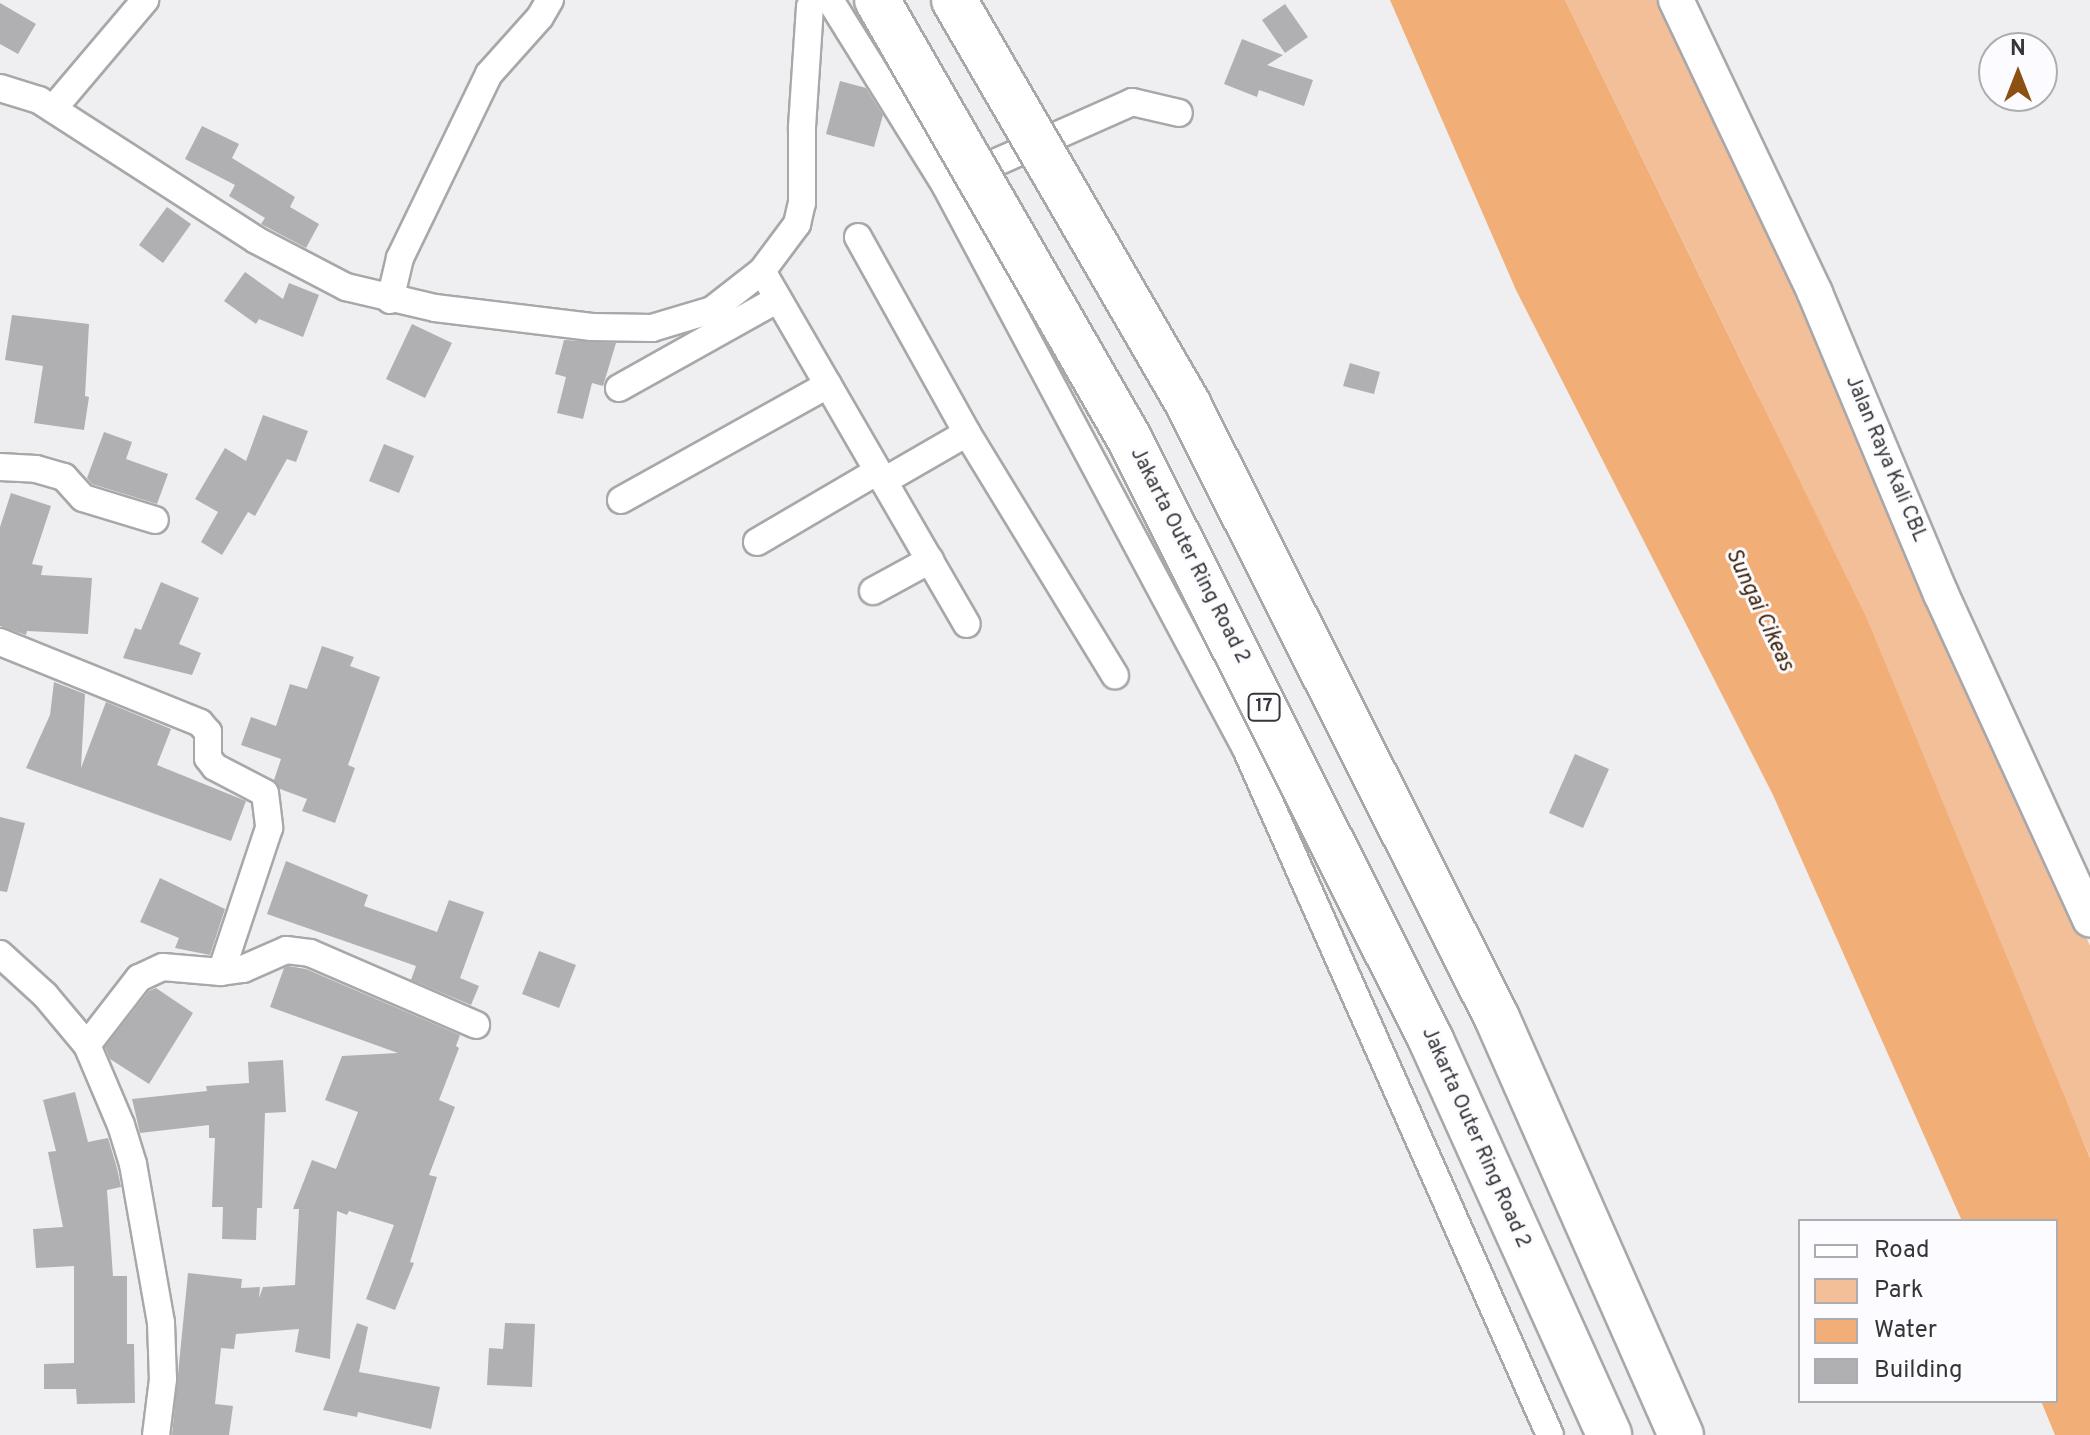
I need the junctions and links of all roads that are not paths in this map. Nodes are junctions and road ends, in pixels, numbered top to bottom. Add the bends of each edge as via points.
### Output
1 (145, 0) edge
2 (550, 0) edge
3 (877, 0) edge
4 (954, 0) edge
5 (1676, 0) edge
6 (820, 3) edge
7 (0, 88) edge
8 (53, 109) junction
9 (1179, 113) dead end
10 (945, 185) junction
11 (858, 237) dead end
12 (762, 271) junction
13 (778, 299) junction
14 (390, 300) junction
15 (828, 385) junction
16 (619, 388) dead end
17 (967, 433) junction
18 (0, 467) edge
19 (881, 476) junction
20 (621, 500) dead end
21 (155, 520) dead end
22 (757, 542) dead end
23 (930, 560) junction
24 (873, 591) dead end
25 (967, 624) dead end
26 (0, 642) edge
27 (1115, 675) dead end
28 (2090, 920) edge
29 (0, 954) edge
30 (221, 972) junction
31 (476, 1025) dead end
32 (87, 1045) junction
33 (156, 1435) edge
34 (1550, 1435) edge
35 (1609, 1435) edge
36 (1681, 1435) edge

1 - 8 street
2 - 14 street via 489,74 400,258
3 - 35 highway, Jakarta Outer Ring Road 2 / 17, bridge via 1129,438 1431,1040
4 - 36 highway, bridge via 1196,420 1497,1018
5 - 28 street, Jalan Raya Kali CBL via 1815,293 1941,594
6 - 10 street
6 - 12 street via 802,127 802,203 797,224
7 - 8 street
8 - 14 street via 269,248 346,287
9 - 10 street via 1132,102
10 - 34 street via 1246,749
11 - 17 street
12 - 13 street
12 - 14 street via 712,310 652,328 534,321
13 - 15 street
13 - 16 street
15 - 19 street
15 - 20 street
17 - 19 street
17 - 27 street
18 - 21 street via 64,477 83,498
19 - 22 street
19 - 23 street
23 - 24 street
23 - 25 street
26 - 30 street via 200,723 208,732 208,758 215,767 265,793 269,828
29 - 32 street via 45,995
30 - 31 street via 243,969 286,950 310,953
30 - 32 street via 163,967 139,978
32 - 33 street via 121,1125 152,1258 163,1379

